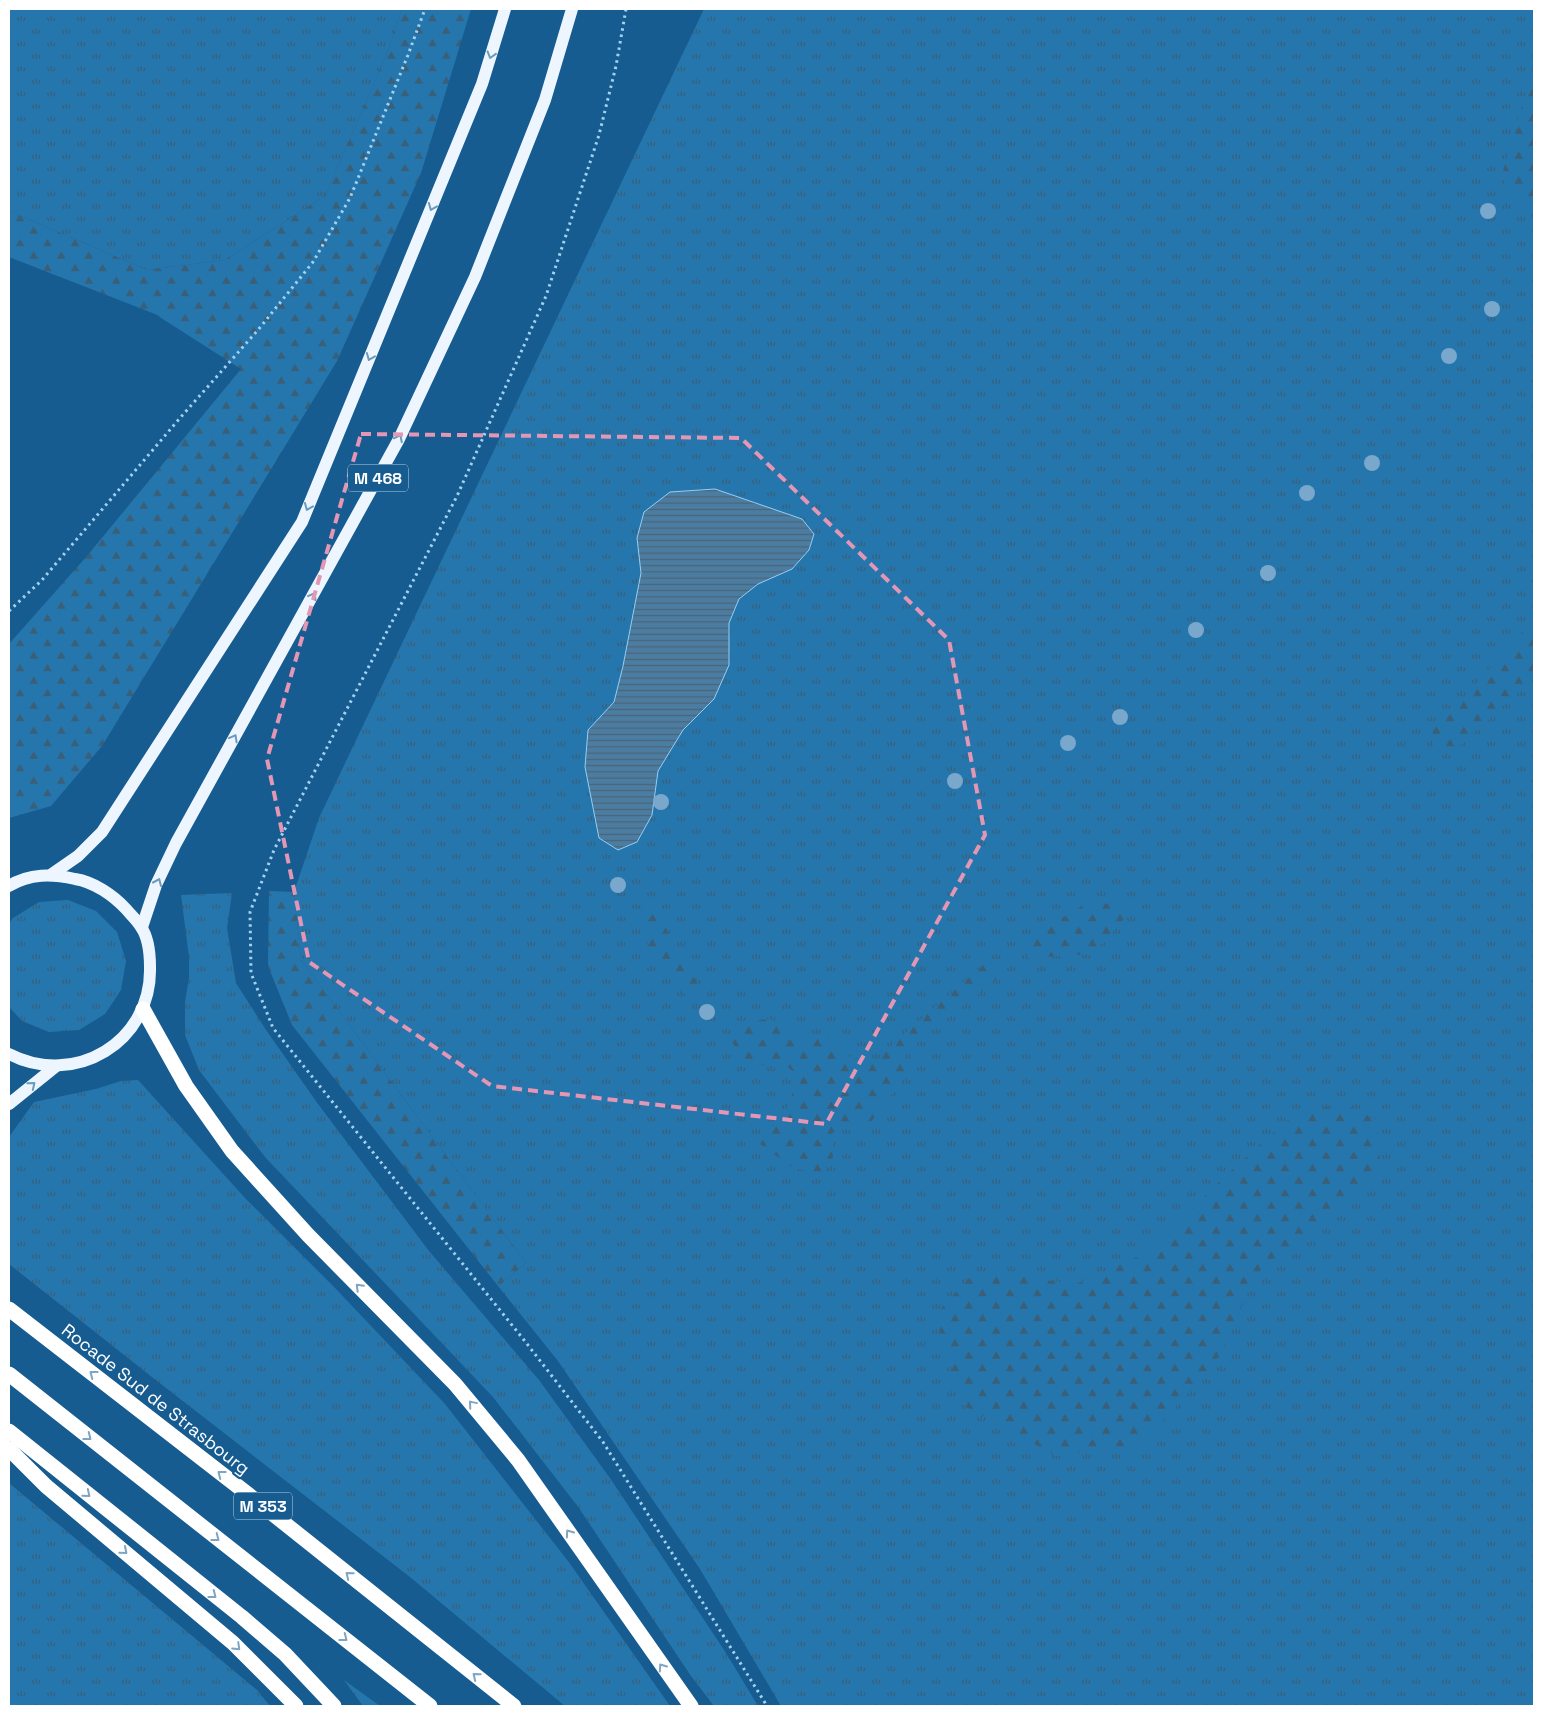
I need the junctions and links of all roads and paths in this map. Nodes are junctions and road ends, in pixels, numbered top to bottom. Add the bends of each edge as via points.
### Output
1 (425, 9) edge
2 (505, 9) edge
3 (572, 9) edge
4 (626, 9) edge
5 (9, 611) edge
6 (52, 874) junction
7 (9, 886) edge
8 (142, 927) junction
9 (143, 1009) junction
10 (9, 1054) edge
11 (55, 1067) junction
12 (9, 1104) edge
13 (9, 1309) edge
14 (9, 1374) edge
15 (9, 1431) edge
16 (9, 1449) edge
17 (296, 1706) edge
18 (334, 1706) edge
19 (430, 1706) edge
20 (514, 1706) edge
21 (691, 1706) edge
22 (767, 1706) edge

1 - 5 path via 350,198 313,262 42,580
2 -> 6 main road, M 468 via 482,84 302,522 102,832 78,856
8 -> 3 main road, M 468 via 156,885 176,843 399,439 475,277 545,100
4 - 22 path via 599,135 546,296 457,496 274,850 250,912 251,973 273,1028 603,1442
6 - 7 main road
6 - 8 main road via 87,881 118,900
8 - 9 main road via 150,955 150,983
9 - 11 main road via 121,1039 107,1050 91,1060
21 -> 9 highway via 518,1460 455,1384 308,1235 232,1151 186,1086
10 - 11 main road via 24,1062
12 -> 11 main road
20 -> 13 highway, Rocade Sud de Strasbourg / M 353
14 -> 19 highway, M 353
15 -> 18 highway via 242,1617 285,1654
16 -> 17 highway via 46,1486 233,1643

